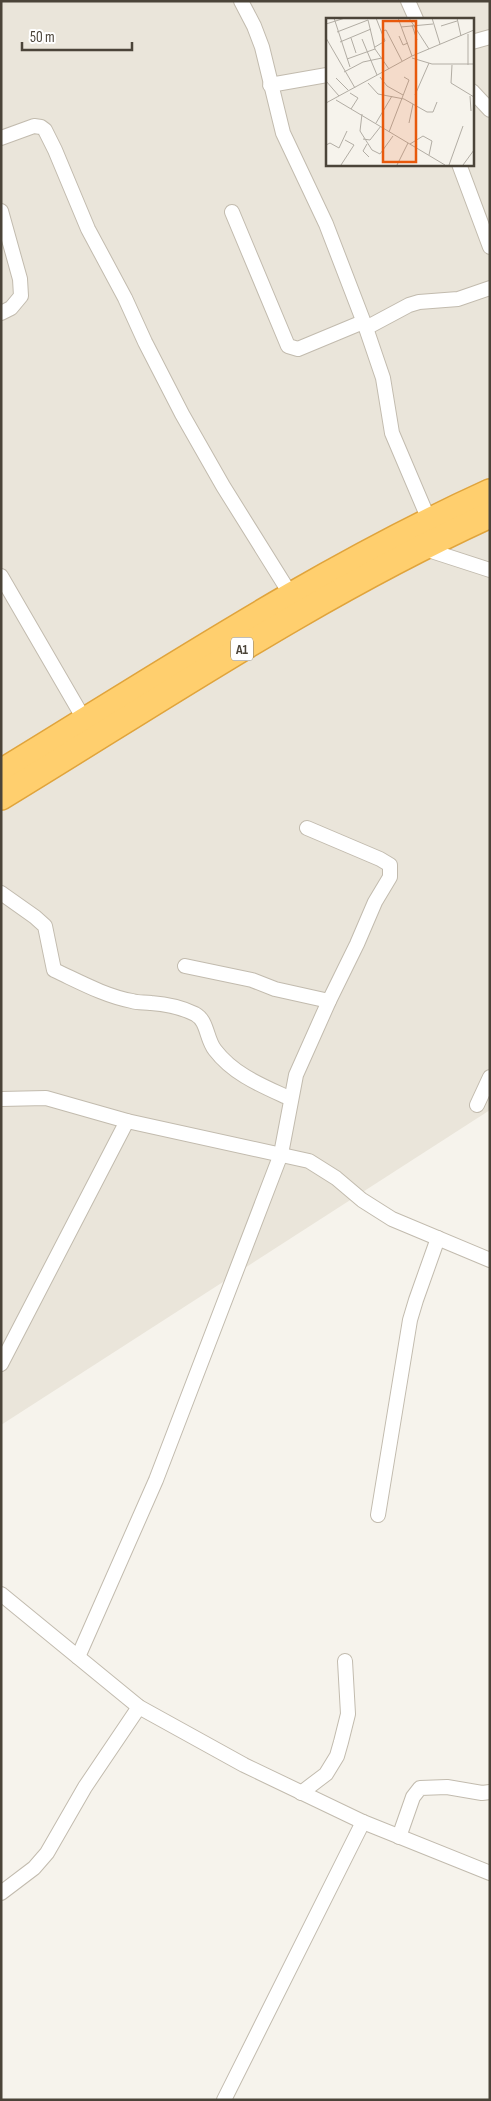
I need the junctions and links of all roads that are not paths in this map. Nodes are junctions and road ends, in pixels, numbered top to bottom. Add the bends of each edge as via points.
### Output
1 (241, 1) edge
2 (408, 1) edge
3 (416, 18) edge
4 (490, 37) edge
5 (474, 41) edge
6 (326, 75) edge
7 (270, 85) junction
8 (474, 94) edge
9 (490, 110) edge
10 (1, 138) edge
11 (459, 165) edge
12 (1, 212) edge
13 (232, 212) dead end
14 (490, 247) edge
15 (490, 288) edge
16 (1, 313) edge
17 (364, 325) junction
18 (490, 492) edge
19 (490, 515) edge
20 (429, 520) junction
21 (421, 547) junction
22 (490, 570) edge
23 (1, 576) edge
24 (291, 595) junction
25 (91, 730) junction
26 (1, 772) edge
27 (1, 797) edge
28 (307, 828) dead end
29 (1, 893) edge
30 (185, 966) dead end
31 (329, 1000) junction
32 (490, 1077) edge
33 (1, 1099) edge
34 (290, 1099) junction
35 (477, 1106) dead end
36 (127, 1120) junction
37 (281, 1154) junction
38 (438, 1238) junction
39 (490, 1260) edge
40 (1, 1364) edge
41 (378, 1514) dead end
42 (1, 1594) edge
43 (78, 1656) junction
44 (345, 1661) dead end
45 (139, 1707) junction
46 (490, 1792) edge
47 (301, 1793) junction
48 (363, 1822) junction
49 (399, 1837) junction
50 (490, 1873) edge
51 (1, 1893) edge
52 (224, 2100) edge

1 - 7 street via 259,40
2 - 3 street
4 - 5 street
6 - 7 street
7 - 17 street via 283,133 326,224
8 - 9 street
10 - 24 street via 34,126 44,130 88,229 126,298 182,414
11 - 14 street
12 - 16 street via 20,279 20,296 11,308
13 - 17 street via 288,346 298,349
15 - 17 street via 458,299 419,302
17 - 20 street via 383,378 392,433
18 - 20 highway, A1
19 - 21 highway, A1
20 - 24 highway, A1
21 - 22 street
21 - 25 highway, A1
23 - 25 street
24 - 25 highway, A1
25 - 26 highway, A1
25 - 27 highway, A1
28 - 31 street via 380,858 390,865 391,870
29 - 34 street via 44,926 54,970 102,993 198,1015 205,1023 208,1039 230,1066 244,1077
30 - 31 street
31 - 34 street via 296,1075
32 - 35 street
33 - 36 street via 46,1098
34 - 37 street
36 - 37 street
36 - 40 street
37 - 38 street via 309,1162 392,1219
37 - 43 street via 156,1480
38 - 39 street
38 - 41 street via 410,1320
42 - 43 street
43 - 45 street
44 - 47 street via 348,1714 337,1756 326,1774
45 - 47 street
45 - 51 street via 84,1786 47,1853 34,1868
46 - 49 street via 447,1787 420,1788 413,1797
47 - 48 street
48 - 49 street
48 - 52 street
49 - 50 street

